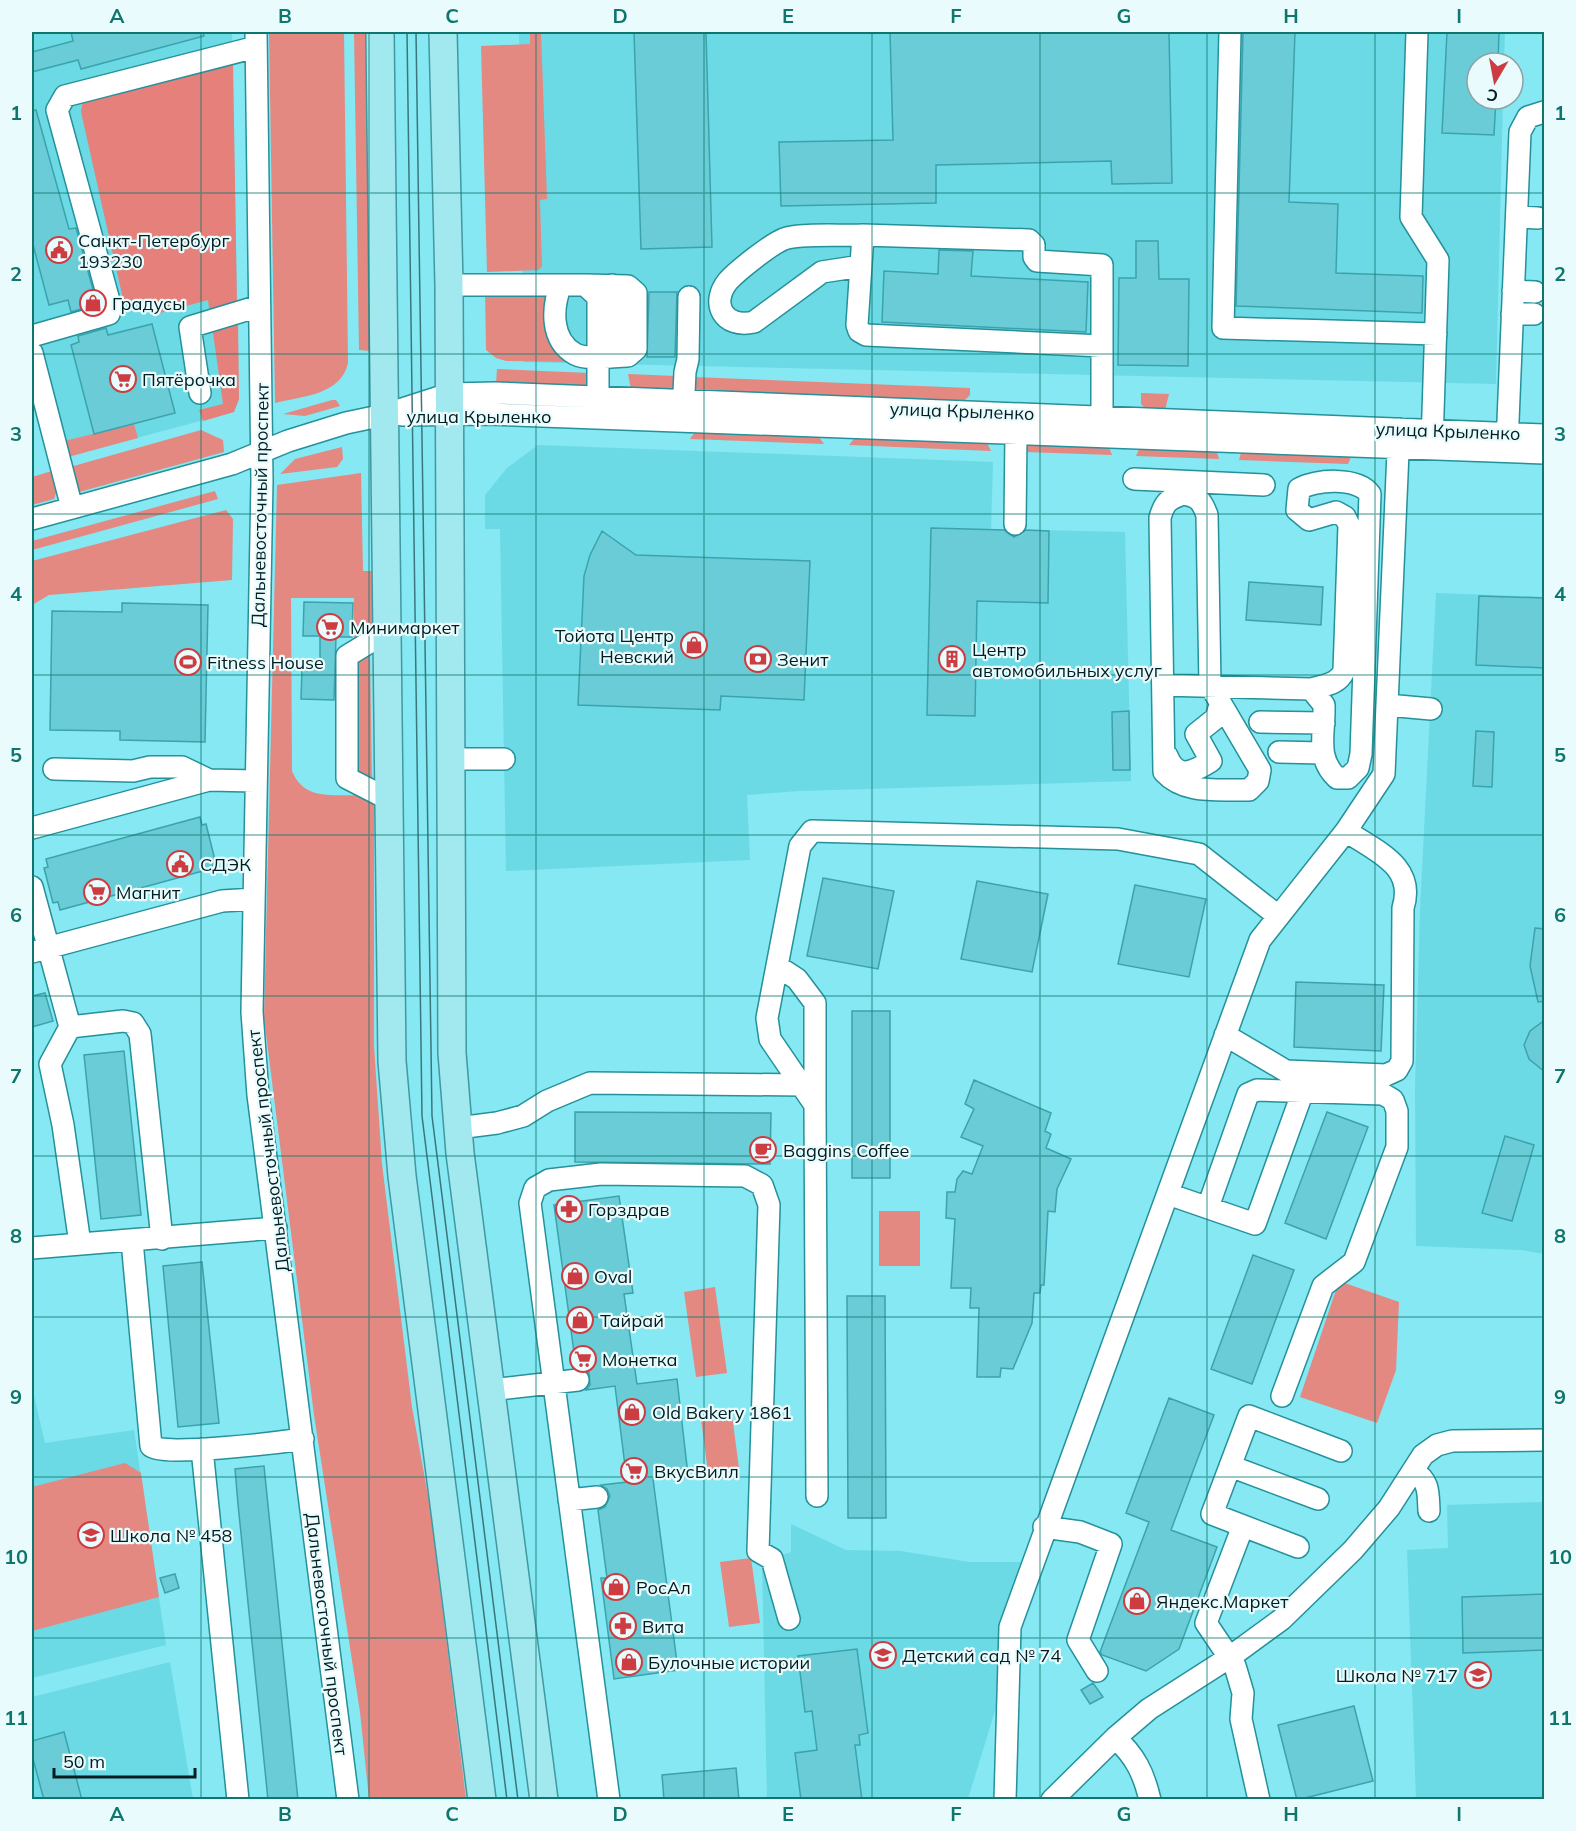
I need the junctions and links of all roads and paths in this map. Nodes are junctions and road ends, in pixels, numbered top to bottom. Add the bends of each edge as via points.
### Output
1 (380, 32) edge
2 (443, 32) edge
3 (1230, 32) edge
4 (1417, 32) edge
5 (256, 39) edge
6 (1545, 112) edge
7 (1516, 218) junction
8 (1538, 218) dead end
9 (863, 235) junction
10 (861, 266) junction
11 (449, 285) junction
12 (561, 285) junction
13 (585, 285) junction
14 (1513, 291) junction
15 (1534, 292) dead end
16 (689, 297) dead end
17 (259, 306) junction
18 (1512, 314) junction
19 (1534, 314) dead end
20 (1436, 334) junction
21 (32, 336) edge
22 (1102, 346) junction
23 (32, 353) edge
24 (606, 357) junction
25 (200, 393) dead end
26 (684, 400) junction
27 (448, 404) junction
28 (598, 407) junction
29 (384, 415) junction
30 (683, 421) junction
31 (1102, 427) junction
32 (1016, 433) junction
33 (1545, 435) edge
34 (1399, 438) junction
35 (1432, 440) junction
36 (1507, 442) junction
37 (262, 452) junction
38 (1545, 453) edge
39 (1134, 479) dead end
40 (1264, 485) dead end
41 (72, 508) junction
42 (32, 519) edge
43 (1015, 524) dead end
44 (388, 631) junction
45 (1162, 685) junction
46 (1210, 685) junction
47 (1311, 689) junction
48 (1220, 705) junction
49 (1387, 705) junction
50 (1431, 709) dead end
51 (1260, 722) dead end
52 (1324, 723) junction
53 (1163, 745) junction
54 (1279, 752) dead end
55 (1322, 753) junction
56 (453, 759) junction
57 (504, 759) dead end
58 (54, 770) dead end
59 (209, 780) junction
60 (255, 781) junction
61 (388, 799) junction
62 (32, 828) edge
63 (1346, 831) junction
64 (32, 887) edge
65 (254, 899) junction
66 (1278, 916) junction
67 (40, 950) edge
68 (777, 966) junction
69 (70, 1027) junction
70 (1225, 1035) junction
71 (41, 1067) edge
72 (802, 1085) junction
73 (1303, 1091) junction
74 (815, 1105) junction
75 (458, 1128) junction
76 (1168, 1194) junction
77 (1208, 1208) junction
78 (276, 1228) junction
79 (162, 1239) junction
80 (132, 1241) junction
81 (80, 1244) junction
82 (32, 1248) edge
83 (578, 1380) dead end
84 (554, 1382) junction
85 (490, 1390) junction
86 (1282, 1396) dead end
87 (303, 1439) junction
88 (1545, 1440) edge
89 (202, 1449) junction
90 (1341, 1451) dead end
91 (1230, 1466) junction
92 (1413, 1471) junction
93 (817, 1496) dead end
94 (597, 1497) dead end
95 (1318, 1499) dead end
96 (569, 1500) junction
97 (1429, 1511) dead end
98 (1243, 1526) junction
99 (1044, 1527) junction
100 (1298, 1547) dead end
101 (789, 1620) dead end
102 (1230, 1657) junction
103 (1097, 1671) dead end
104 (1115, 1738) junction
105 (238, 1800) edge
106 (348, 1800) edge
107 (482, 1800) edge
108 (544, 1800) edge
109 (609, 1800) edge
110 (1005, 1800) edge
111 (1052, 1800) edge
112 (1150, 1800) edge
113 (1259, 1800) edge

1 - 29 main road
2 - 11 main road
3 - 20 street via 1224,328
4 - 20 street via 1412,217 1438,260
5 - 17 street, Дальневосточный проспект
5 - 21 street via 65,96 57,110 111,308 109,314
6 - 7 street via 1528,117 1520,132
7 - 8 street
7 - 14 street
9 - 10 street
9 - 10 street via 790,237 779,241 729,280 722,297 724,315 730,322 754,322 822,272
9 - 22 street via 1029,240 1038,261 1102,265
10 - 22 street via 857,325 866,335
11 - 12 street
11 - 27 main road
12 - 13 street
12 - 24 street via 554,302 554,318 561,338 576,354
13 - 24 street via 598,297
13 - 24 street via 628,286 636,293 636,348 628,356
14 - 15 street
14 - 18 street
16 - 26 street
17 - 25 street via 190,327
17 - 37 street, Дальневосточный проспект
18 - 19 street
18 - 36 street
20 - 35 street
22 - 31 street
23 - 41 street
24 - 28 street
26 - 28 street, улица Крыленко
26 - 30 street
26 - 31 street, улица Крыленко
27 - 28 street, улица Крыленко
27 - 29 street, улица Крыленко
27 - 56 main road
28 - 30 street, улица Крыленко
29 - 37 street, улица Крыленко via 346,423
29 - 44 main road
30 - 32 street, улица Крыленко
31 - 32 street, улица Крыленко
31 - 34 street, улица Крыленко
32 - 43 street
33 - 36 street, улица Крыленко
34 - 35 street, улица Крыленко
34 - 49 street
35 - 36 street, улица Крыленко
36 - 38 street, улица Крыленко
37 - 41 street, улица Крыленко via 232,464
37 - 60 street, Дальневосточный проспект
39 - 40 street
41 - 42 street, улица Крыленко
44 - 61 main road
44 - 61 street via 347,656 347,778
45 - 46 street
45 - 46 street via 1160,518 1163,505 1183,494 1203,502 1207,514
45 - 53 street
46 - 47 street
46 - 48 street
47 - 52 street via 1324,705
47 - 55 street via 1333,683 1344,671 1348,525 1345,517 1336,512 1309,520 1301,515 1296,501 1299,489 1309,483 1356,483 1370,494 1358,768 1348,778 1337,778 1325,767
48 - 53 street via 1216,718 1196,734 1211,761 1194,772 1182,773 1171,765
48 - 53 street via 1260,770 1258,781 1249,790 1189,788 1174,783 1164,772
49 - 50 street
49 - 63 street via 1384,774
51 - 52 street
52 - 55 street
54 - 55 street
56 - 57 street
56 - 75 main road via 452,1053
58 - 59 street via 182,767
59 - 60 street
59 - 62 street
60 - 65 street, Дальневосточный проспект
61 - 107 main road via 392,1061 402,1176
63 - 66 street
63 - 70 street via 1394,864 1404,877 1408,893 1403,908 1402,1061 1397,1070 1386,1075 1286,1071
64 - 67 street
65 - 67 street via 222,901
65 - 78 street, Дальневосточный проспект via 252,1012 258,1095
66 - 68 street via 1199,854 1130,841 812,831 800,846
66 - 70 street via 1260,940
67 - 69 street
68 - 72 street via 766,1018 770,1039
68 - 74 street via 797,979 815,1003
69 - 71 street
69 - 79 street via 123,1021 133,1023 140,1034
70 - 76 street
71 - 81 street via 63,1125
72 - 74 street
72 - 75 street via 590,1083 523,1116 497,1124
73 - 77 street via 1257,1090 1248,1094
73 - 77 street via 1255,1224
73 - 86 street via 1383,1094 1393,1101 1397,1111 1397,1147 1354,1262 1323,1286
74 - 93 street
75 - 85 main road
76 - 77 street
76 - 99 street
78 - 79 street
78 - 87 street, Дальневосточный проспект
79 - 80 street
80 - 81 street
80 - 89 street via 151,1446 160,1451
81 - 82 street
83 - 84 street
84 - 85 street
84 - 96 street
84 - 101 street via 530,1203 536,1188 549,1180 601,1174 745,1176 762,1185 769,1205 758,1551 772,1559
85 - 108 main road
87 - 89 street
87 - 106 street, Дальневосточный проспект
88 - 92 street via 1452,1441 1423,1455
89 - 105 street
90 - 91 street via 1249,1416
91 - 95 street
91 - 98 street via 1212,1514
92 - 97 street via 1428,1486
92 - 102 street via 1389,1509 1353,1550 1282,1619
94 - 96 street
96 - 109 street
98 - 100 street
98 - 102 street via 1206,1623
99 - 103 street via 1080,1532 1111,1544 1078,1640
99 - 110 street via 1010,1628
102 - 104 street via 1149,1709
102 - 113 street via 1243,1693 1241,1719
104 - 111 street
104 - 112 street via 1144,1773

